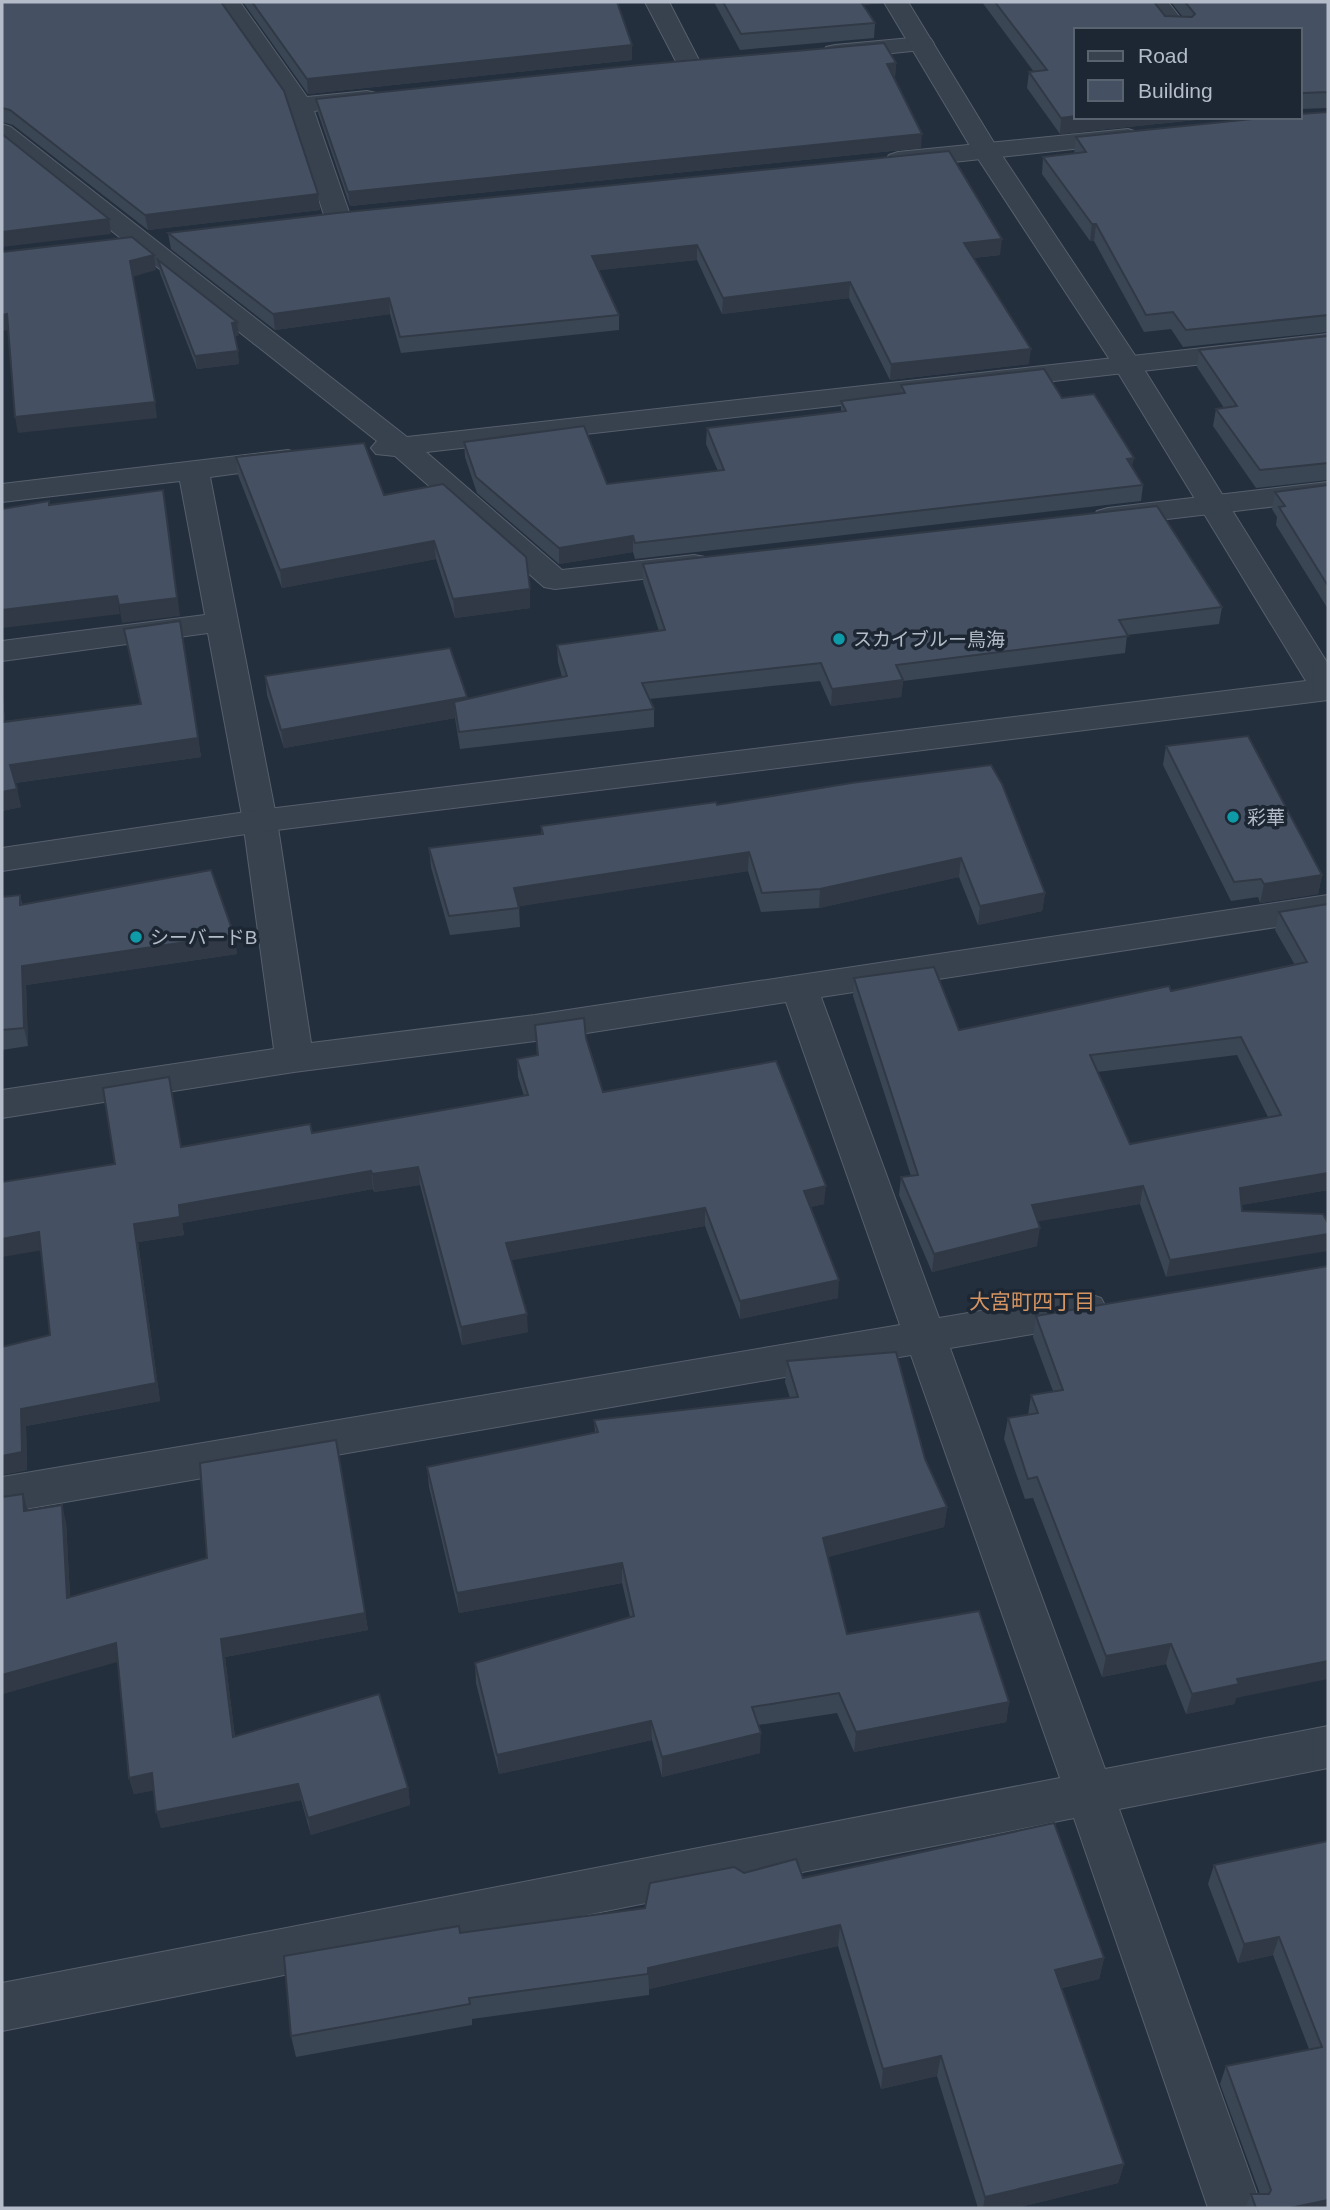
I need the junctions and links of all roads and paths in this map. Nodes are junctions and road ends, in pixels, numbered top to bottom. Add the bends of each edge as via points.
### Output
1 (228, 2) edge
2 (657, 2) edge
3 (897, 2) edge
4 (1156, 2) edge
5 (1176, 28) edge
6 (922, 44) junction
7 (812, 54) edge
8 (716, 62) edge
9 (689, 64) junction
10 (661, 67) edge
11 (397, 95) edge
12 (300, 105) junction
13 (2, 132) edge
14 (1146, 135) edge
15 (986, 150) junction
16 (876, 162) edge
17 (366, 215) edge
18 (182, 236) edge
19 (142, 240) junction
20 (104, 245) edge
21 (1328, 342) edge
22 (1128, 366) junction
23 (402, 447) junction
24 (363, 451) edge
25 (310, 456) edge
26 (193, 469) junction
27 (1328, 491) edge
28 (2, 493) edge
29 (1212, 505) junction
30 (1075, 520) edge
31 (719, 561) edge
32 (222, 622) junction
33 (2, 651) edge
34 (1328, 689) edge
35 (260, 821) junction
36 (2, 860) edge
37 (1328, 907) edge
38 (799, 988) junction
39 (294, 1059) junction
40 (2, 1104) edge
41 (1127, 1303) edge
42 (925, 1337) junction
43 (2, 1494) edge
44 (1328, 1747) edge
45 (1090, 1794) junction
46 (2, 2007) edge
47 (1235, 2208) edge

1 - 12 street
2 - 9 street
3 - 6 street
4 - 5 street
6 - 7 street
6 - 15 street
8 - 9 street
9 - 10 street
11 - 12 street
12 - 17 street via 325,220
13 - 19 street
14 - 15 street
15 - 16 street
15 - 22 street
18 - 19 street
19 - 20 street
19 - 23 street
21 - 22 street
22 - 23 street
22 - 29 street
23 - 24 street
23 - 31 street via 555,580
25 - 26 street
26 - 28 street
26 - 32 street
27 - 29 street
29 - 30 street
29 - 34 street
32 - 33 street
32 - 35 street
34 - 35 street
35 - 36 street
35 - 39 street
37 - 38 street
38 - 39 street
38 - 42 street
39 - 40 street
41 - 42 street
42 - 43 street
42 - 45 street
44 - 45 street
45 - 46 street
45 - 47 street

